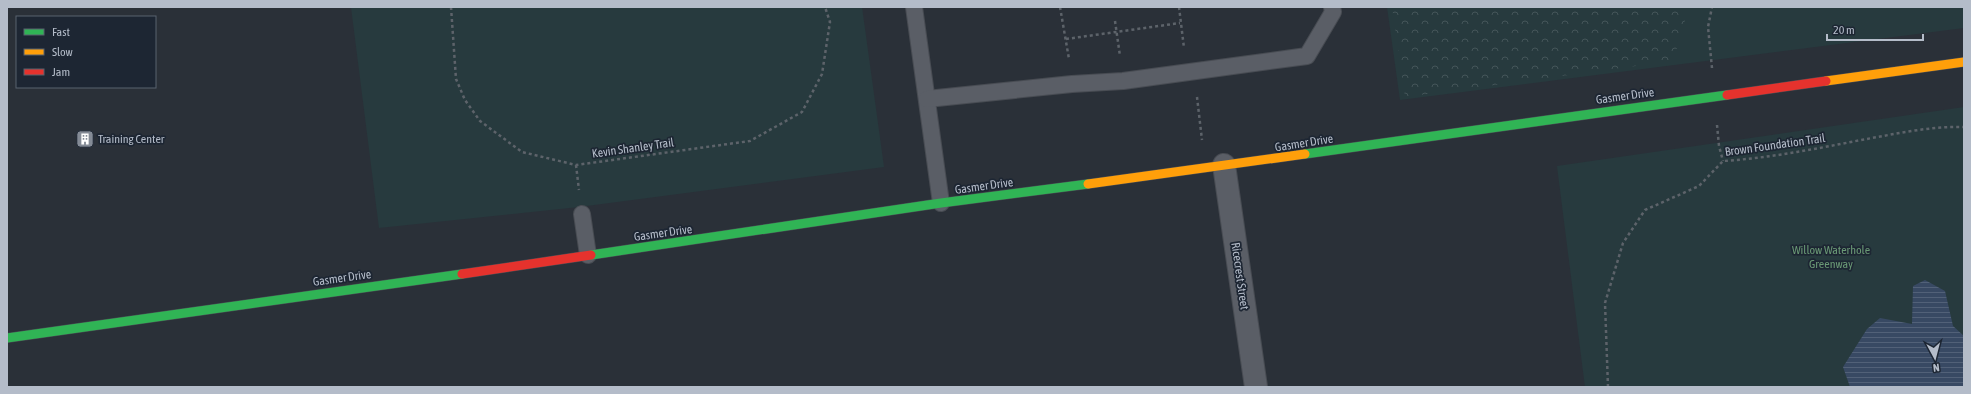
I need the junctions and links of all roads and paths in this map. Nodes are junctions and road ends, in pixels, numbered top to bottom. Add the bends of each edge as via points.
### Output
1 (451, 7) edge
2 (825, 7) edge
3 (914, 7) edge
4 (1060, 7) edge
5 (1179, 7) edge
6 (1332, 7) edge
7 (1712, 7) edge
8 (1115, 21) dead end
9 (1180, 23) junction
10 (1117, 32) junction
11 (1066, 39) junction
12 (1185, 54) dead end
13 (1070, 62) dead end
14 (1121, 62) dead end
15 (1964, 62) edge
16 (1712, 66) dead end
17 (1197, 97) dead end
18 (927, 99) junction
19 (1717, 119) dead end
20 (1964, 127) edge
21 (1203, 141) dead end
22 (1723, 161) junction
23 (1224, 165) junction
24 (940, 203) junction
25 (582, 214) dead end
26 (588, 255) junction
27 (7, 338) edge
28 (1256, 387) edge
29 (1608, 387) edge

1 - 2 path, Kevin Shanley Trail via 456,79 465,100 480,121 522,152 576,165 750,141 802,112 822,74 830,22
3 - 18 lane
4 - 11 path
5 - 9 path
6 - 18 lane via 1333,12 1306,56 1123,81
7 - 16 path via 1708,27
8 - 10 path
9 - 10 path
9 - 12 path
10 - 11 path
10 - 14 path
11 - 13 path
15 - 23 street, Gasmer Drive
17 - 21 path
18 - 24 lane
19 - 22 path
20 - 22 path, Brown Foundation Trail via 1931,129 1798,152
22 - 29 path, Brown Foundation Trail via 1699,186 1645,210 1623,243 1606,303
23 - 24 street, Gasmer Drive
23 - 28 street, Ricecrest Street
24 - 26 street, Gasmer Drive
25 - 26 lane
26 - 27 street, Gasmer Drive

